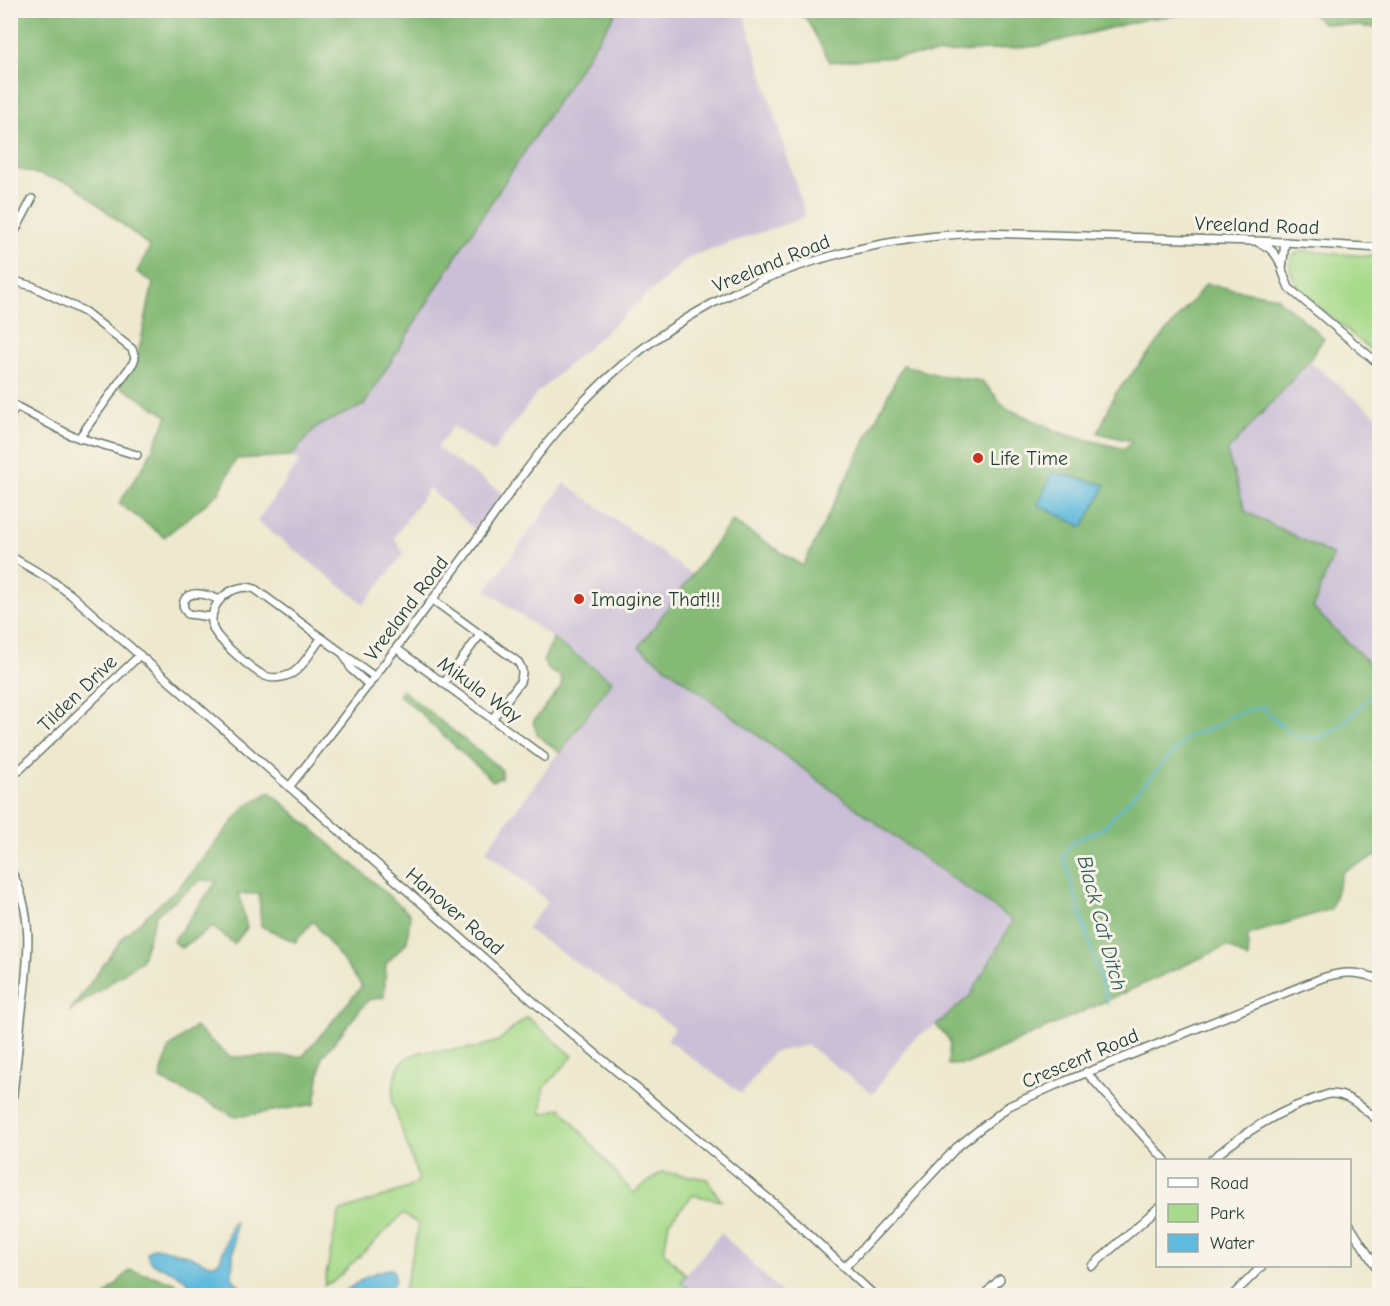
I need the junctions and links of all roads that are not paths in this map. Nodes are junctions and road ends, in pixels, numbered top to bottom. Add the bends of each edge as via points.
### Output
1 (32, 199) dead end
2 (10, 241) edge
3 (1254, 241) junction
4 (1285, 242) junction
5 (1380, 248) edge
6 (1282, 270) junction
7 (10, 280) edge
8 (1380, 365) edge
9 (13, 405) edge
10 (10, 417) edge
11 (79, 438) junction
12 (137, 455) dead end
13 (10, 556) edge
14 (220, 600) junction
15 (433, 600) junction
16 (212, 617) junction
17 (480, 634) junction
18 (321, 639) junction
19 (397, 649) junction
20 (140, 655) junction
21 (344, 655) junction
22 (375, 677) junction
23 (444, 683) junction
24 (369, 684) junction
25 (493, 718) junction
26 (544, 757) dead end
27 (10, 779) edge
28 (289, 787) junction
29 (10, 868) edge
30 (1380, 980) edge
31 (1086, 1072) junction
32 (10, 1119) edge
33 (1380, 1122) edge
34 (1163, 1159) edge
35 (1213, 1159) edge
36 (1156, 1210) edge
37 (1351, 1228) edge
38 (1092, 1266) dead end
39 (845, 1267) junction
40 (1259, 1267) edge
41 (1380, 1273) edge
42 (1000, 1279) dead end
43 (875, 1296) edge
44 (982, 1296) edge
45 (1232, 1296) edge

1 - 2 street
3 - 4 street, Vreeland Road
3 - 6 street via 1276,255
3 - 15 street, Vreeland Road via 950,234 858,248 756,282 673,328 583,402 547,444
4 - 5 street, Vreeland Road
4 - 6 street
6 - 8 street via 1292,292
7 - 11 street via 32,286 85,312 134,353 133,363
9 - 10 street
9 - 11 street
11 - 12 street
13 - 20 street, Hanover Road via 70,594
14 - 16 street
14 - 16 street via 194,594 184,602 188,614
14 - 18 street via 236,588 255,589
15 - 17 street
15 - 19 street, Vreeland Road
16 - 18 street via 217,635 268,677 296,671
17 - 23 street
17 - 25 street via 518,662 523,671 520,682
18 - 21 street
19 - 22 street, Vreeland Road
19 - 23 street, Mikula Way
20 - 27 street, Tilden Drive
20 - 28 street, Hanover Road
21 - 22 street
21 - 24 street via 352,670
22 - 24 street, Vreeland Road
23 - 25 street, Mikula Way
24 - 28 street, Vreeland Road
25 - 26 street, Mikula Way
28 - 39 street, Hanover Road
29 - 32 street via 22,892 29,950
30 - 31 street, Crescent Road via 1355,972 1334,974
31 - 34 street
31 - 39 street, Crescent Road via 1009,1106 971,1134
33 - 35 street via 1349,1098 1329,1094 1264,1121
36 - 38 street
37 - 41 street
39 - 43 street, Hanover Road
40 - 45 street
42 - 44 street

